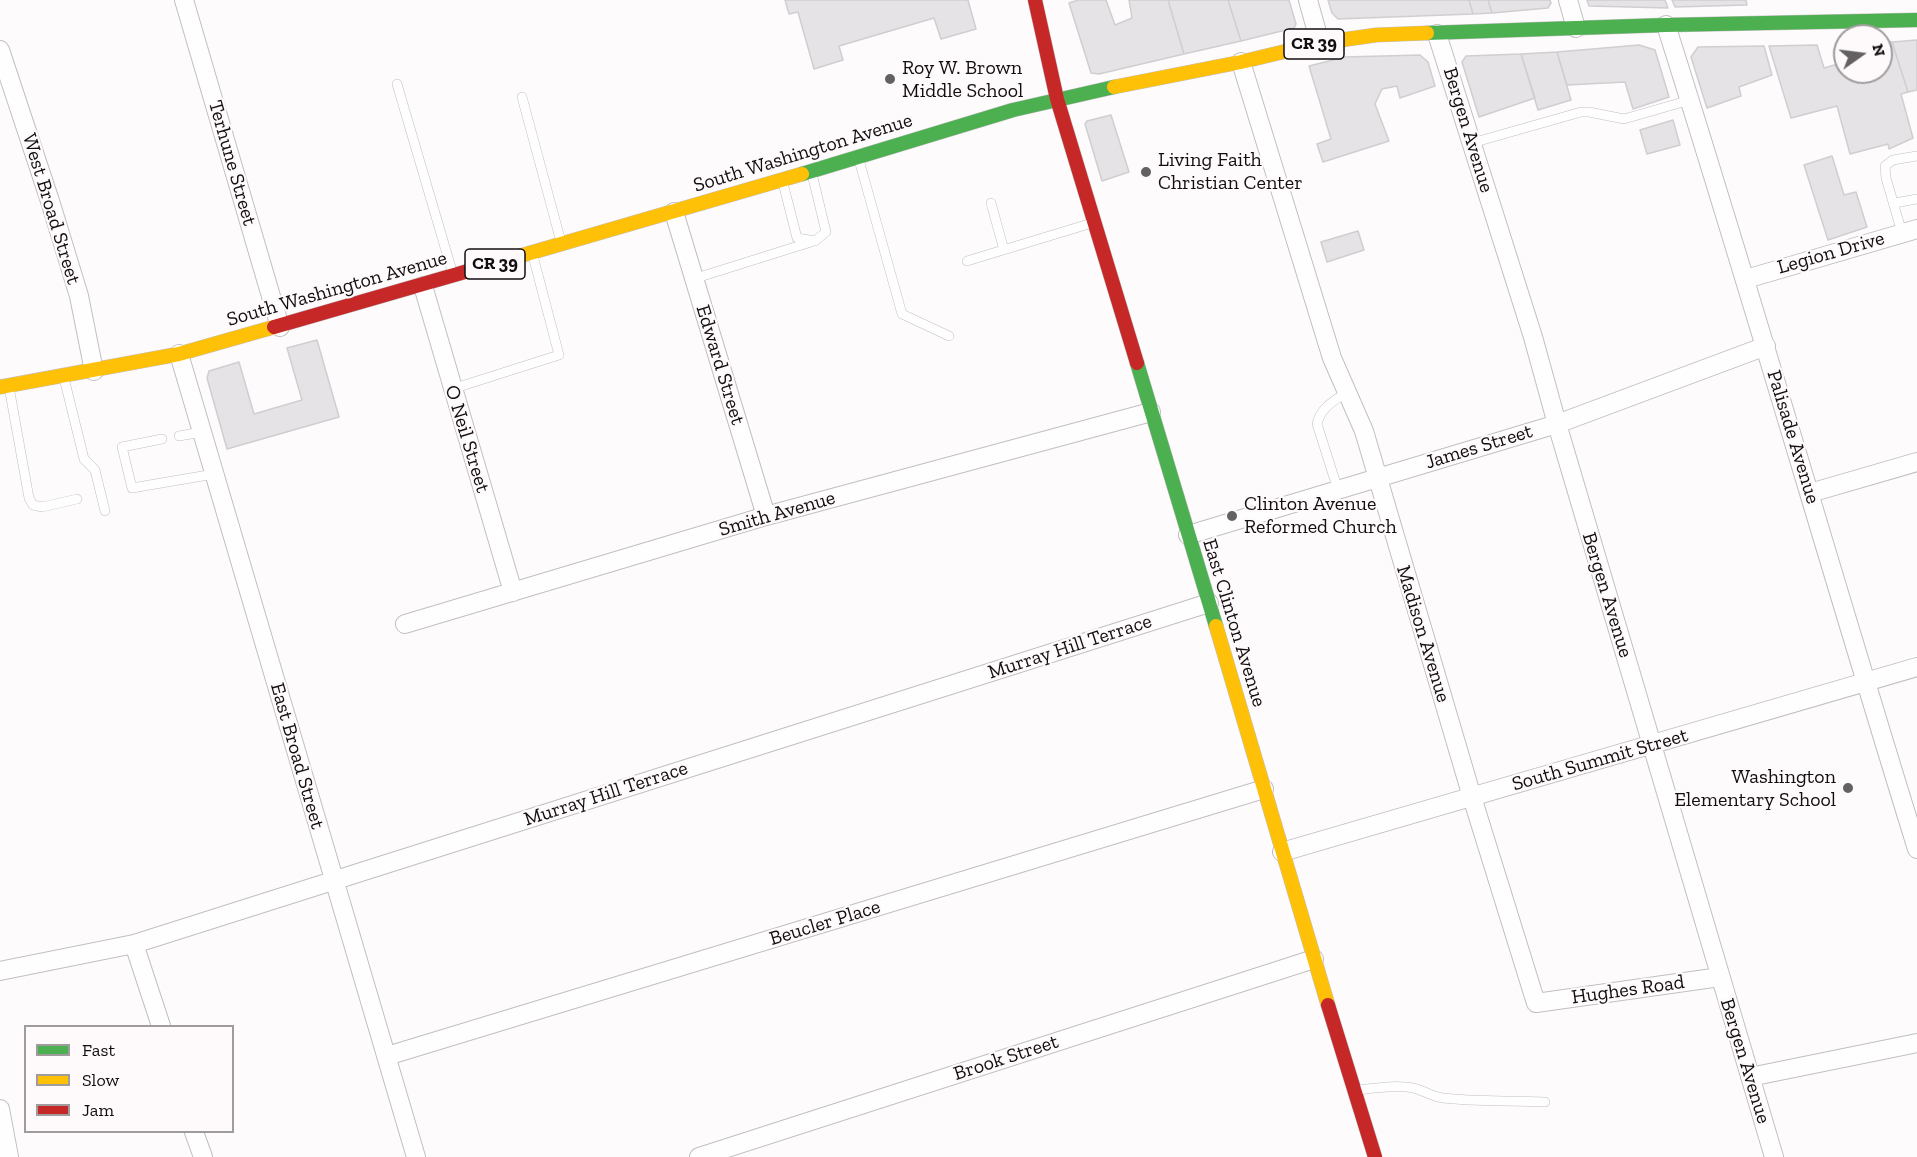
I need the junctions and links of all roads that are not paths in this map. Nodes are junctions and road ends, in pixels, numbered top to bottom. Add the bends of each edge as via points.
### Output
1 (184, 0) edge
2 (1035, 0) edge
3 (1308, 0) edge
4 (1568, 0) edge
5 (1917, 20) edge
6 (1666, 25) junction
7 (1576, 28) junction
8 (1437, 34) junction
9 (1320, 43) junction
10 (0, 50) edge
11 (1241, 62) junction
12 (397, 84) dead end
13 (522, 97) dead end
14 (1057, 99) junction
15 (1690, 100) junction
16 (1472, 143) junction
17 (1917, 156) edge
18 (858, 157) junction
19 (812, 172) junction
20 (783, 181) junction
21 (1917, 199) edge
22 (990, 203) dead end
23 (1895, 203) junction
24 (674, 212) junction
25 (1094, 222) junction
26 (1909, 231) edge
27 (815, 241) junction
28 (562, 245) junction
29 (1004, 250) junction
30 (532, 253) junction
31 (967, 261) dead end
32 (453, 276) junction
33 (693, 279) junction
34 (1746, 279) junction
35 (423, 286) junction
36 (280, 327) junction
37 (949, 336) dead end
38 (1766, 346) junction
39 (179, 354) junction
40 (94, 371) junction
41 (63, 376) junction
42 (4, 386) edge
43 (452, 389) junction
44 (1347, 392) junction
45 (1151, 412) junction
46 (1557, 424) junction
47 (202, 432) junction
48 (179, 436) dead end
49 (162, 439) dead end
50 (1917, 462) edge
51 (214, 474) junction
52 (1376, 478) junction
53 (1338, 490) junction
54 (1810, 493) junction
55 (77, 499) dead end
56 (105, 511) dead end
57 (766, 516) junction
58 (1188, 535) junction
59 (513, 592) junction
60 (1209, 603) junction
61 (405, 624) dead end
62 (1917, 667) edge
63 (1865, 683) junction
64 (1652, 745) junction
65 (1264, 789) junction
66 (1472, 797) junction
67 (1917, 849) edge
68 (1282, 852) junction
69 (334, 880) junction
70 (134, 944) junction
71 (1314, 959) junction
72 (0, 971) edge
73 (1720, 977) junction
74 (1536, 1003) joint
75 (161, 1025) edge
76 (1917, 1043) edge
77 (387, 1056) junction
78 (1750, 1077) junction
79 (1354, 1090) junction
80 (1545, 1102) dead end
81 (0, 1109) edge
82 (195, 1133) edge
83 (1373, 1156) edge
84 (9, 1157) edge
85 (202, 1157) edge
86 (416, 1157) edge
87 (699, 1157) edge
88 (1774, 1157) edge

1 - 36 street, Terhune Street
2 - 14 main road, East Clinton Avenue
3 - 9 street
4 - 7 street
5 - 6 main road, South Washington Avenue / CR 39
6 - 7 main road, South Washington Avenue / CR 39
6 - 15 street, Palisade Avenue
7 - 8 main road, South Washington Avenue / CR 39
8 - 9 main road, South Washington Avenue / CR 39 via 1376,34
8 - 16 street, Bergen Avenue
9 - 11 main road, South Washington Avenue / CR 39
10 - 40 street, West Broad Street via 79,296
11 - 14 main road, South Washington Avenue / CR 39
11 - 44 street, Madison Avenue via 1332,358
12 - 32 lane
13 - 28 lane
14 - 18 main road, South Washington Avenue / CR 39
14 - 25 main road, East Clinton Avenue
15 - 16 lane via 1624,119 1581,112
15 - 34 street, Palisade Avenue
16 - 46 street, Bergen Avenue
17 - 23 lane via 1893,160 1885,166
18 - 19 main road, South Washington Avenue / CR 39
18 - 37 lane via 902,314
19 - 20 main road, South Washington Avenue / CR 39
19 - 27 lane via 826,232
20 - 24 main road, South Washington Avenue / CR 39
20 - 27 lane via 797,238
21 - 23 lane
22 - 29 lane
23 - 26 lane
24 - 28 main road, South Washington Avenue / CR 39
24 - 33 street, Edward Street
25 - 29 lane
25 - 45 main road, East Clinton Avenue
26 - 34 street, Legion Drive
27 - 33 lane
28 - 30 main road, South Washington Avenue / CR 39
29 - 31 lane
30 - 32 main road, South Washington Avenue / CR 39
30 - 43 lane via 559,355
32 - 35 main road, South Washington Avenue / CR 39
33 - 57 street, Edward Street
34 - 38 street, Palisade Avenue
35 - 36 main road, South Washington Avenue / CR 39
35 - 43 street, O Neil Street
36 - 39 main road, South Washington Avenue / CR 39
38 - 46 street, James Street
38 - 54 street, Palisade Avenue
39 - 40 main road, South Washington Avenue / CR 39
39 - 47 street, East Broad Street
40 - 41 main road, South Washington Avenue / CR 39
41 - 42 main road, South Washington Avenue / CR 39
41 - 56 lane via 84,459 95,470
42 - 55 lane via 33,505 42,507
43 - 59 street, O Neil Street
44 - 52 street, Madison Avenue via 1364,431
44 - 53 lane via 1325,407 1317,423
45 - 57 street, Smith Avenue
45 - 58 main road, East Clinton Avenue
46 - 52 street, James Street
46 - 64 street, Bergen Avenue
47 - 48 lane
47 - 51 street, East Broad Street
49 - 51 lane via 122,447 132,488
50 - 54 street
51 - 69 street, East Broad Street
52 - 53 street, James Street
52 - 66 street, Madison Avenue
53 - 58 street, James Street
54 - 63 street, Palisade Avenue
57 - 59 street, Smith Avenue
58 - 60 main road, East Clinton Avenue
59 - 61 street, Smith Avenue
60 - 65 main road, East Clinton Avenue
60 - 69 street, Murray Hill Terrace
62 - 63 street, South Summit Street
63 - 64 street, South Summit Street
63 - 67 street, Palisade Avenue
64 - 66 street, South Summit Street
64 - 73 street, Bergen Avenue
65 - 68 main road, East Clinton Avenue
65 - 77 street, Beucler Place
66 - 68 street, South Summit Street
66 - 74 street, Madison Avenue
68 - 71 main road, East Clinton Avenue
69 - 70 street, Murray Hill Terrace
69 - 77 street, East Broad Street
70 - 72 street, Murray Hill Terrace
70 - 75 street
71 - 79 main road, East Clinton Avenue
71 - 87 street, Brook Street
73 - 74 street, Hughes Road
73 - 78 street, Bergen Avenue
76 - 78 street
77 - 86 street, East Broad Street
78 - 88 street, Bergen Avenue
79 - 80 lane via 1393,1087 1415,1089 1439,1098
79 - 83 main road, East Clinton Avenue
81 - 84 street
82 - 85 street

